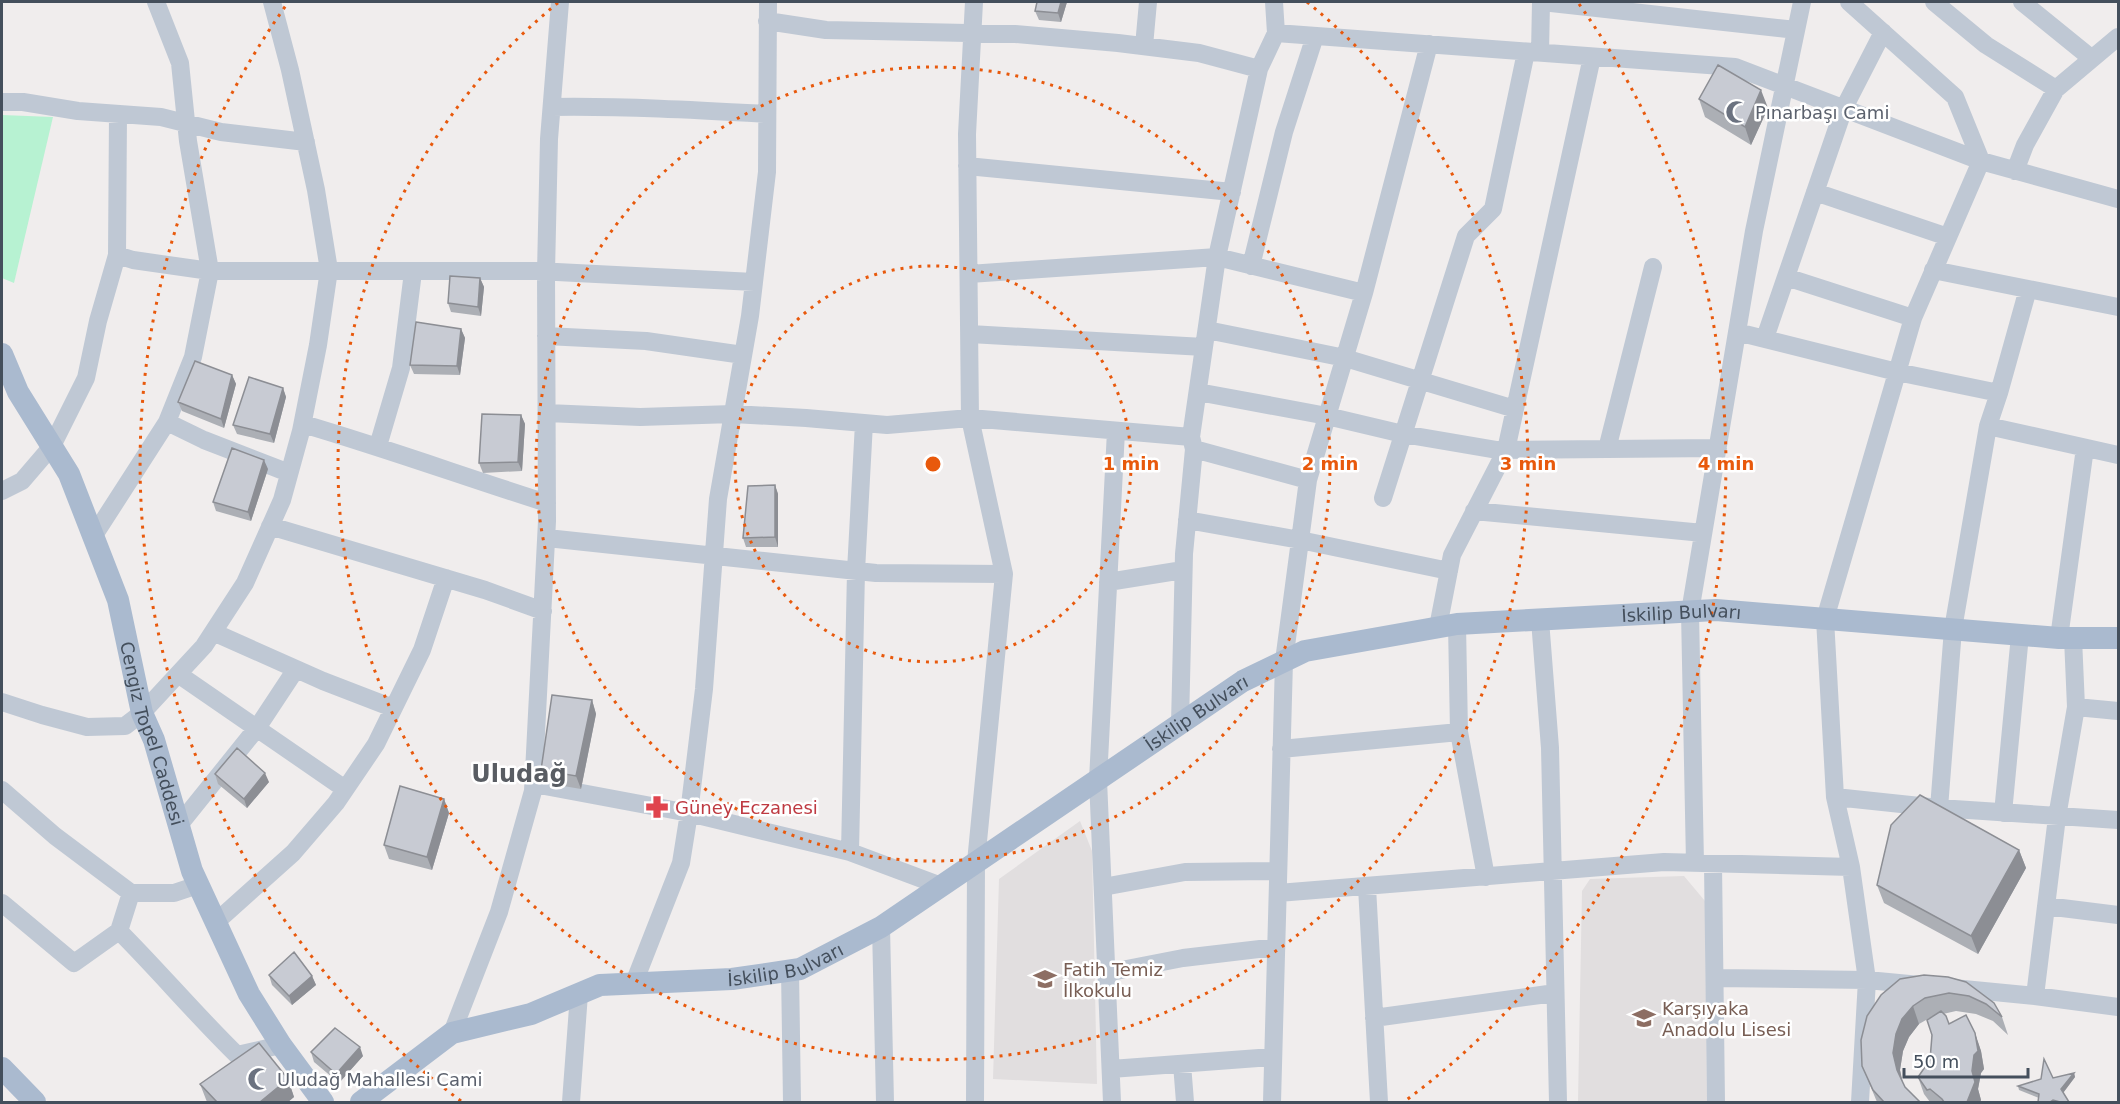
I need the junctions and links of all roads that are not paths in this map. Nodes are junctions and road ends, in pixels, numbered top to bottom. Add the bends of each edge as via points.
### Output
1 (156, 2) edge
2 (272, 2) edge
3 (560, 2) edge
4 (768, 2) edge
5 (974, 2) edge
6 (1148, 2) edge
7 (1274, 2) edge
8 (1541, 2) edge
9 (1802, 2) edge
10 (1849, 2) edge
11 (1934, 2) edge
12 (2022, 2) edge
13 (767, 21) junction
14 (1796, 30) junction
15 (1883, 32) junction
16 (1276, 33) junction
17 (972, 34) junction
18 (1315, 36) junction
19 (2118, 36) edge
20 (1429, 44) junction
21 (1144, 46) junction
22 (1533, 52) junction
23 (1592, 57) junction
24 (2091, 58) junction
25 (1259, 69) junction
26 (1785, 85) junction
27 (2056, 89) junction
28 (2, 102) edge
29 (552, 107) junction
30 (1845, 108) junction
31 (118, 114) junction
32 (767, 114) junction
33 (186, 124) junction
34 (306, 142) junction
35 (1981, 161) junction
36 (967, 166) junction
37 (2015, 171) junction
38 (1232, 192) junction
39 (1815, 192) junction
40 (2118, 199) edge
41 (1948, 237) junction
42 (117, 255) junction
43 (1217, 257) junction
44 (1251, 266) junction
45 (1653, 267) dead end
46 (329, 270) junction
47 (1933, 270) junction
48 (210, 271) junction
49 (413, 272) junction
50 (546, 272) junction
51 (969, 274) junction
52 (1786, 277) junction
53 (754, 282) junction
54 (2028, 289) junction
55 (1364, 293) junction
56 (2118, 307) edge
57 (1913, 318) junction
58 (1737, 332) junction
59 (970, 334) junction
60 (546, 336) junction
61 (1765, 338) junction
62 (1206, 339) junction
63 (2, 354) edge
64 (743, 355) junction
65 (1345, 358) junction
66 (1897, 372) junction
67 (1420, 382) junction
68 (1198, 392) junction
69 (1999, 393) junction
70 (1515, 409) junction
71 (547, 413) junction
72 (733, 414) junction
73 (1327, 417) junction
74 (970, 418) junction
75 (167, 422) junction
76 (864, 423) junction
77 (303, 424) junction
78 (1988, 426) junction
79 (1116, 430) junction
80 (1403, 434) junction
81 (1193, 443) junction
82 (52, 446) junction
83 (378, 446) junction
84 (1718, 448) junction
85 (2085, 448) junction
86 (1607, 449) junction
87 (1506, 450) junction
88 (2118, 455) edge
89 (289, 473) junction
90 (1308, 480) junction
91 (2, 491) edge
92 (1383, 498) dead end
93 (547, 503) junction
94 (1474, 512) junction
95 (1187, 520) junction
96 (270, 526) junction
97 (1703, 533) junction
98 (93, 537) junction
99 (547, 538) junction
100 (1300, 540) junction
101 (714, 557) junction
102 (1184, 570) junction
103 (856, 571) junction
104 (1449, 571) junction
105 (1004, 574) junction
106 (446, 578) junction
107 (1108, 582) junction
108 (543, 611) junction
109 (1690, 612) junction
110 (1825, 619) junction
111 (1540, 620) junction
112 (1447, 626) junction
113 (1953, 630) junction
114 (213, 632) junction
115 (2020, 635) junction
116 (2066, 638) junction
117 (2118, 638) edge
118 (1284, 661) junction
119 (296, 669) junction
120 (178, 674) junction
121 (2, 702) edge
122 (2076, 707) junction
123 (393, 708) junction
124 (2118, 711) edge
125 (142, 713) junction
126 (1180, 724) junction
127 (257, 728) junction
128 (1459, 732) junction
129 (1281, 748) junction
130 (1098, 780) junction
131 (534, 784) junction
132 (345, 789) junction
133 (2, 790) edge
134 (1834, 797) junction
135 (1939, 808) junction
136 (688, 813) junction
137 (2003, 813) junction
138 (2058, 817) junction
139 (2118, 820) edge
140 (179, 825) junction
141 (850, 852) junction
142 (976, 862) junction
143 (1704, 863) junction
144 (1851, 867) junction
145 (1278, 871) junction
146 (1552, 872) junction
147 (1486, 877) junction
148 (198, 885) junction
149 (940, 886) junction
150 (1102, 887) junction
151 (1367, 887) junction
152 (131, 893) junction
153 (1278, 893) junction
154 (2, 903) edge
155 (2046, 906) junction
156 (2118, 915) edge
157 (216, 922) junction
158 (880, 927) junction
159 (118, 931) junction
160 (1276, 947) junction
161 (790, 970) junction
162 (1106, 973) junction
163 (1715, 978) junction
164 (1867, 980) junction
165 (634, 983) junction
166 (1555, 993) junction
167 (579, 994) junction
168 (2035, 996) junction
169 (2118, 1007) edge
170 (1374, 1018) junction
171 (452, 1033) junction
172 (281, 1045) junction
173 (1273, 1057) junction
174 (1182, 1064) junction
175 (2, 1068) edge
176 (1111, 1069) junction
177 (35, 1102) edge
178 (323, 1102) edge
179 (361, 1102) edge
180 (571, 1102) edge
181 (792, 1102) edge
182 (885, 1102) edge
183 (975, 1102) edge
184 (1112, 1102) edge
185 (1185, 1102) edge
186 (1272, 1102) edge
187 (1379, 1102) edge
188 (1558, 1102) edge
189 (1716, 1102) edge
190 (1860, 1102) edge

1 - 33 street via 180,63
2 - 34 street
3 - 29 street
4 - 13 street
5 - 17 street
6 - 21 street
7 - 16 street
8 - 14 street
8 - 22 street
9 - 14 street
10 - 15 street
11 - 27 street via 1986,45
12 - 24 street
13 - 17 street via 826,30
13 - 32 street
14 - 26 street
15 - 30 street
15 - 35 street via 1955,97
16 - 18 street
16 - 25 street
17 - 21 street
17 - 36 street
18 - 20 street
18 - 44 street via 1284,132
19 - 24 street
20 - 22 street
20 - 55 street
21 - 25 street via 1199,53
22 - 23 street
22 - 67 street via 1493,209 1466,236
23 - 26 street via 1735,68
23 - 70 street
24 - 27 street
25 - 38 street
26 - 30 street
26 - 58 street
27 - 37 street via 2025,144
28 - 31 street
29 - 32 street
29 - 50 street
30 - 35 street
30 - 39 street
31 - 33 street via 161,117
31 - 42 street
32 - 53 street via 767,172
33 - 34 street
33 - 48 street
34 - 46 street
35 - 37 street
35 - 41 street
36 - 38 street
36 - 51 street
37 - 40 street
38 - 43 street
39 - 41 street
39 - 52 street
41 - 47 street
42 - 48 street
42 - 82 street via 86,378
43 - 44 street
43 - 51 street
43 - 62 street
44 - 55 street
45 - 86 street
46 - 48 street
46 - 49 street
46 - 77 street
47 - 54 street
47 - 57 street
48 - 75 street via 193,357
49 - 50 street
49 - 83 street via 401,368
50 - 53 street
50 - 60 street
51 - 59 street
52 - 57 street
52 - 61 street
53 - 64 street
54 - 56 street
54 - 69 street
55 - 65 street
57 - 66 street
58 - 61 street
58 - 84 street
59 - 62 street
59 - 74 street
60 - 64 street via 646,341
60 - 71 street
61 - 66 street
62 - 65 street
62 - 68 street
63 - 82 main road, Cengiz Topel Caddesi via 18,392
64 - 72 street
65 - 67 street
65 - 73 street
66 - 69 street
66 - 110 street
67 - 70 street
67 - 80 street
68 - 73 street
68 - 81 street
69 - 78 street
70 - 87 street
71 - 72 street via 640,417
71 - 93 street
72 - 76 street
72 - 101 street via 718,499
73 - 80 street
73 - 90 street
74 - 76 street via 887,425
74 - 79 street
74 - 105 street
75 - 89 street
75 - 98 street
76 - 103 street
77 - 83 street
77 - 89 street
78 - 85 street
78 - 113 street
79 - 81 street
79 - 107 street
80 - 87 street
80 - 92 street
81 - 90 street
81 - 95 street
82 - 91 street via 22,481
82 - 98 main road, Cengiz Topel Caddesi via 69,474
83 - 93 street
84 - 86 street
84 - 97 street
85 - 88 street
85 - 116 street
86 - 87 street
87 - 94 street
89 - 96 street
90 - 100 street
93 - 99 street
94 - 97 street
94 - 104 street via 1452,555
95 - 100 street
95 - 102 street
96 - 106 street
96 - 114 street via 245,583
97 - 109 street
98 - 125 main road, Cengiz Topel Caddesi via 118,600
99 - 101 street
99 - 108 street
100 - 104 street
100 - 118 street
101 - 103 street
101 - 136 street via 704,689
102 - 107 street
102 - 126 street
103 - 105 street
103 - 141 street
104 - 112 street
105 - 142 street
106 - 108 street
106 - 123 street via 422,651
107 - 130 street
108 - 131 street
109 - 110 main road, İskilip Bulvarı via 1716,610
109 - 111 main road, İskilip Bulvarı
109 - 143 street
110 - 113 main road, İskilip Bulvarı
110 - 134 street
111 - 112 main road, İskilip Bulvarı
111 - 146 street via 1550,748
112 - 118 main road, İskilip Bulvarı via 1305,651
112 - 128 street
113 - 115 main road, İskilip Bulvarı
113 - 135 street
114 - 119 street
114 - 120 street
115 - 116 main road, İskilip Bulvarı
115 - 137 street
116 - 117 main road, İskilip Bulvarı
116 - 122 street
118 - 126 main road, İskilip Bulvarı via 1243,681
118 - 129 street
119 - 123 street
119 - 127 street
120 - 125 street
120 - 127 street
121 - 125 street via 87,727 125,726
122 - 124 street
122 - 138 street
123 - 132 street via 376,744
125 - 140 main road, Cengiz Topel Caddesi
126 - 130 main road, İskilip Bulvarı
127 - 132 street
127 - 140 street
128 - 129 street
128 - 147 street
129 - 145 street
130 - 142 main road, İskilip Bulvarı
130 - 150 street
131 - 136 street
131 - 171 street via 499,912
132 - 157 street via 293,854
133 - 152 street
134 - 135 street
134 - 144 street
135 - 137 street
136 - 141 street
136 - 165 street via 681,863
137 - 138 street
138 - 139 street
138 - 155 street
140 - 148 main road, Cengiz Topel Caddesi
141 - 149 street
142 - 149 main road, İskilip Bulvarı
142 - 183 street
143 - 144 street
143 - 146 street via 1664,862
143 - 163 street
144 - 164 street
145 - 150 street via 1185,872
145 - 153 street
146 - 147 street
146 - 166 street
147 - 151 street
148 - 152 street via 174,893
148 - 157 main road, Cengiz Topel Caddesi
149 - 158 main road, İskilip Bulvarı
150 - 162 street
151 - 153 street
151 - 170 street
152 - 159 street
153 - 160 street
154 - 159 street via 74,963
155 - 156 street
155 - 168 street
157 - 172 main road, Cengiz Topel Caddesi via 249,994
158 - 161 main road, İskilip Bulvarı via 800,969
158 - 182 street
159 - 172 street via 237,1055
160 - 162 street via 1183,958
160 - 173 street
161 - 165 main road, İskilip Bulvarı via 732,979
161 - 181 street
162 - 176 street
163 - 164 street
163 - 189 street
164 - 168 street
164 - 190 street
165 - 167 main road, İskilip Bulvarı via 600,985
166 - 170 street
166 - 188 street
167 - 171 main road, İskilip Bulvarı via 531,1014
167 - 180 street
168 - 169 street
170 - 187 street
171 - 179 main road, İskilip Bulvarı
172 - 178 main road, Cengiz Topel Caddesi
173 - 174 street
173 - 186 street
174 - 176 street
174 - 185 street
175 - 177 main road
176 - 184 street

